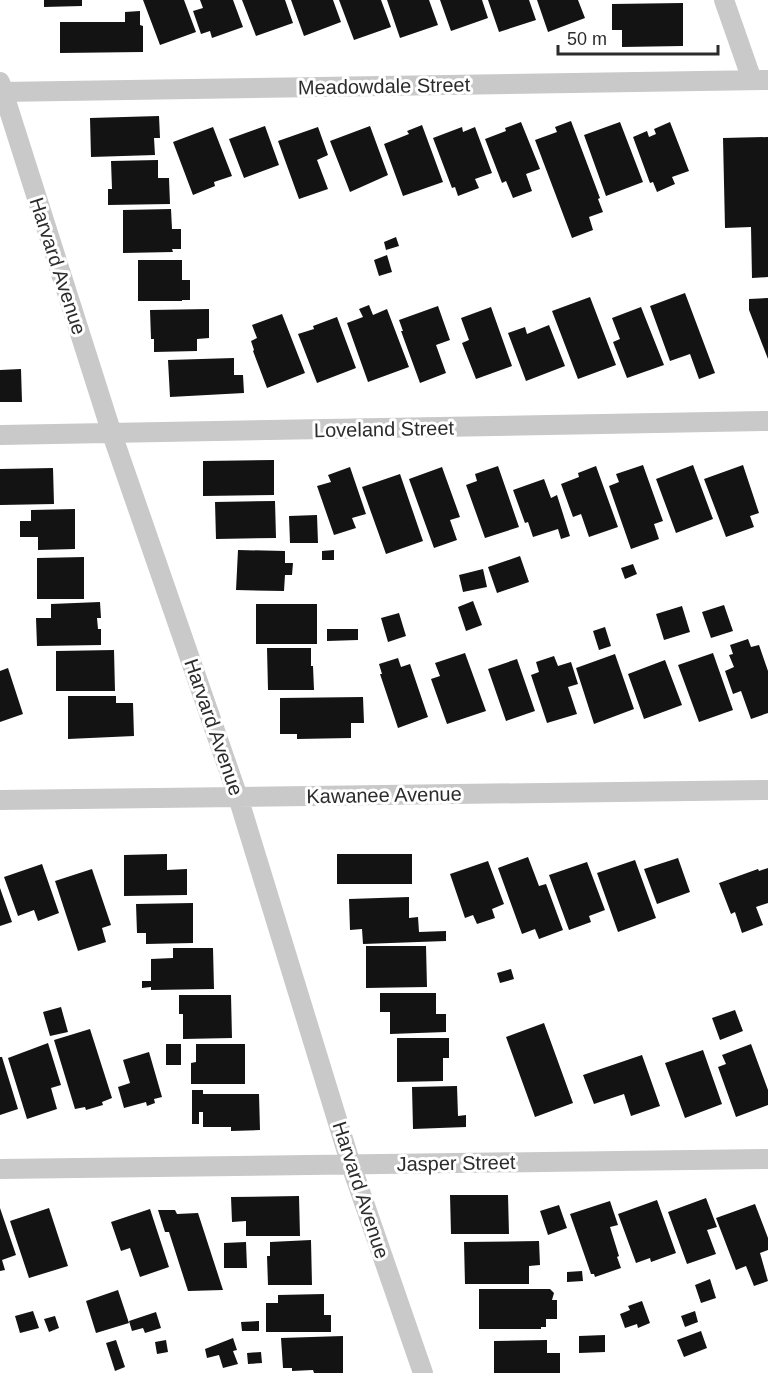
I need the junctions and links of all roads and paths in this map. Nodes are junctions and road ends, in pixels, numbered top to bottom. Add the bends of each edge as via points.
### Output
1 (724, 0) edge
2 (760, 80) edge
3 (1, 89) edge
4 (768, 421) edge
5 (112, 434) junction
6 (0, 435) edge
7 (768, 790) edge
8 (238, 797) junction
9 (0, 800) edge
10 (768, 1159) edge
11 (351, 1165) junction
12 (0, 1169) edge
13 (423, 1373) edge

1 - 2 street
2 - 3 street, Meadowdale Street
3 - 5 street, Harvard Avenue
4 - 5 street, Loveland Street
5 - 6 street, Loveland Street
5 - 8 street, Harvard Avenue
7 - 8 street, Kawanee Avenue
8 - 9 street, Kawanee Avenue
8 - 11 street, Harvard Avenue
10 - 11 street, Jasper Street
11 - 12 street, Jasper Street
11 - 13 street, Harvard Avenue

